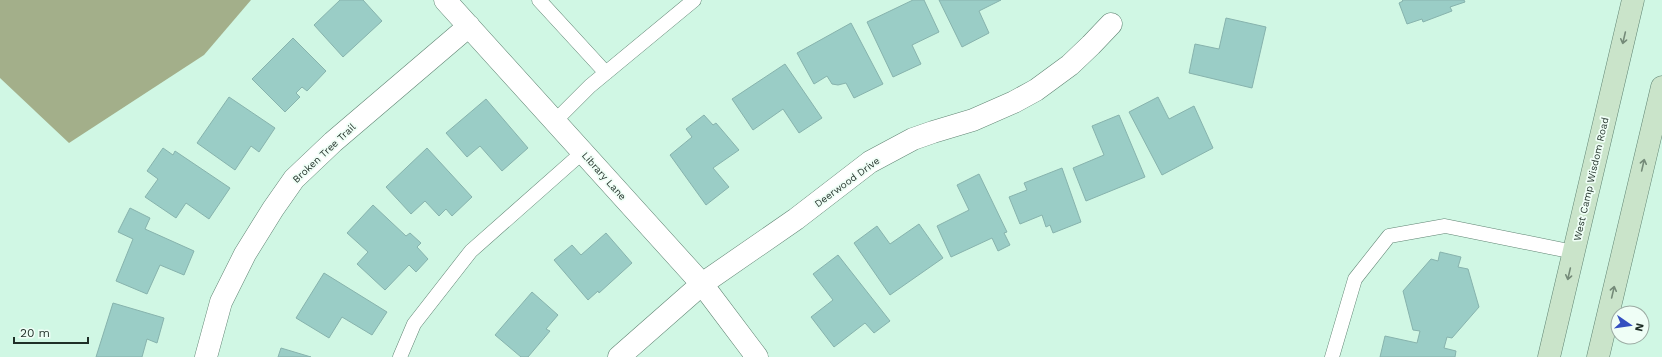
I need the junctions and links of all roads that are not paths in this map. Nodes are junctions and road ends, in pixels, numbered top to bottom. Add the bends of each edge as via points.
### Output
1 (445, 0) edge
2 (540, 0) edge
3 (694, 0) edge
4 (1632, 0) edge
5 (1110, 24) dead end
6 (469, 26) junction
7 (606, 73) junction
8 (1662, 86) edge
9 (555, 121) junction
10 (582, 152) junction
11 (1574, 252) junction
12 (702, 284) junction
13 (206, 357) edge
14 (400, 357) edge
15 (619, 357) edge
16 (757, 357) edge
17 (1332, 357) edge
18 (1549, 357) edge
19 (1598, 357) edge

1 - 6 street, Library Lane
2 - 7 lane
3 - 7 lane
4 -> 11 main road, West Camp Wisdom Road
5 - 12 street, Deerwood Drive via 1070,65 1036,90 973,120 913,139 870,162 796,219
6 - 9 street, Library Lane
6 - 13 street, Broken Tree Trail via 333,142 294,179 245,254 221,302
7 - 9 lane
19 -> 8 main road
9 - 10 street, Library Lane
10 - 12 street, Library Lane
10 - 14 lane via 472,251 414,324
11 - 17 lane via 1446,226 1389,236 1355,279
11 -> 18 main road, West Camp Wisdom Road
12 - 15 street, Deerwood Drive
12 - 16 street, Library Lane

